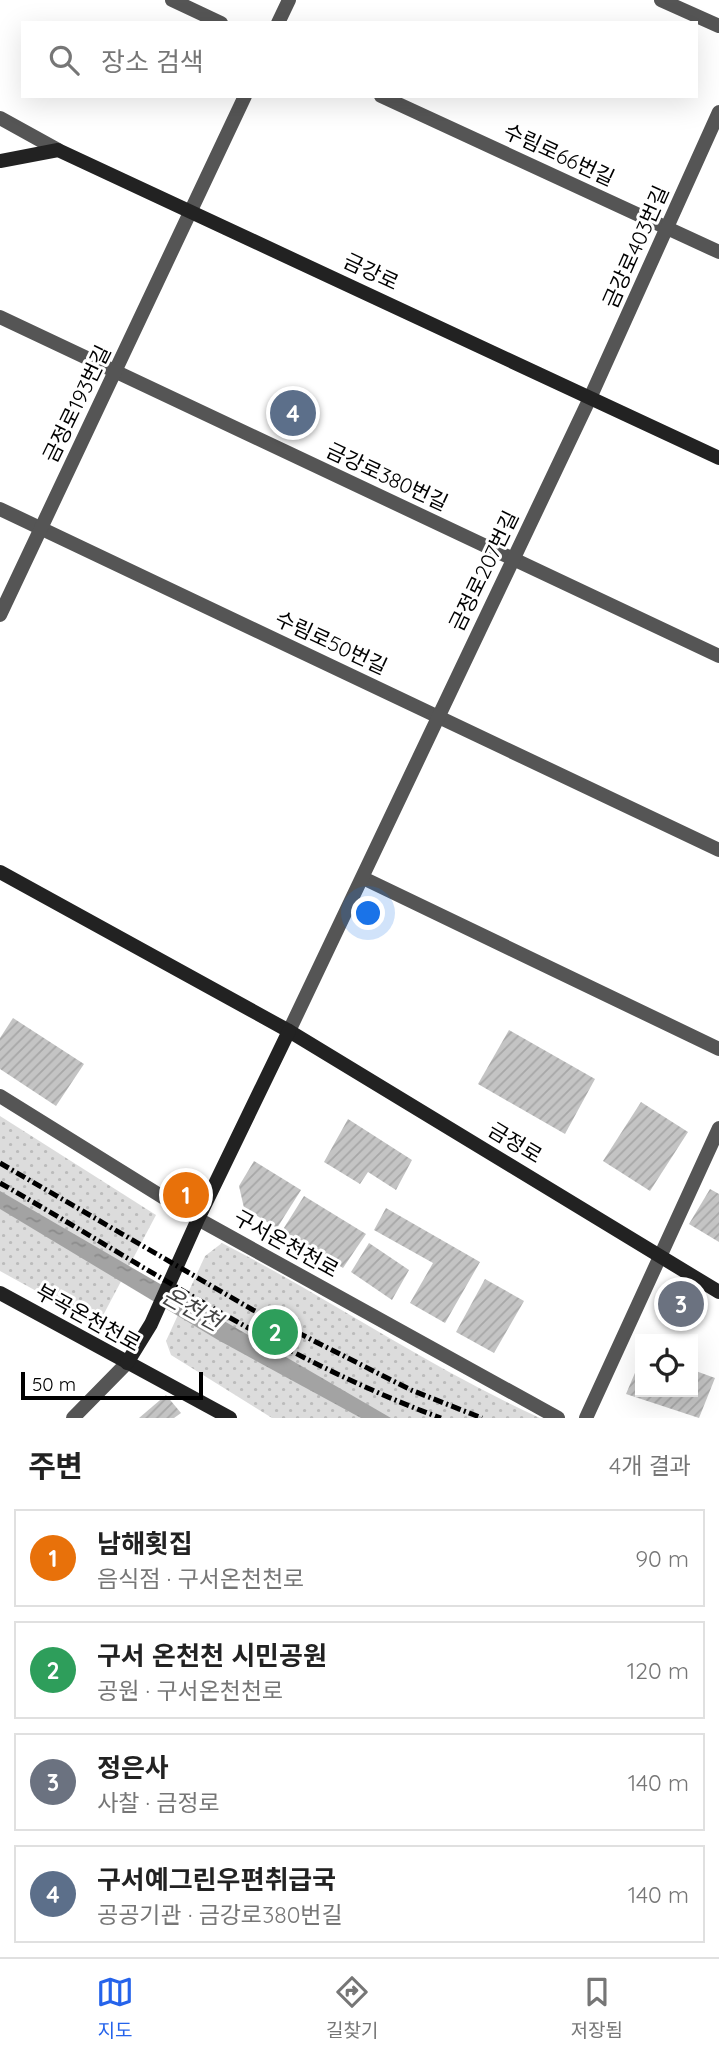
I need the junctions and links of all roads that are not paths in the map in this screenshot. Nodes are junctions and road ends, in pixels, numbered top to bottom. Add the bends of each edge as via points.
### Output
1 (172, 0) edge
2 (289, 0) edge
3 (662, 0) edge
4 (217, 21) edge
5 (279, 21) edge
6 (719, 26) edge
7 (244, 98) edge
8 (385, 98) edge
9 (719, 112) edge
10 (0, 118) edge
11 (58, 150) junction
12 (0, 161) edge
13 (193, 212) junction
14 (668, 228) junction
15 (719, 252) edge
16 (0, 317) edge
17 (116, 373) junction
18 (590, 398) junction
19 (719, 458) edge
20 (0, 509) edge
21 (41, 528) junction
22 (513, 560) junction
23 (0, 615) edge
24 (719, 656) edge
25 (437, 716) junction
26 (719, 850) edge
27 (0, 872) edge
28 (363, 877) junction
29 (289, 1031) junction
30 (719, 1049) edge
31 (0, 1096) edge
32 (719, 1128) edge
33 (195, 1225) junction
34 (659, 1255) junction
35 (719, 1292) edge
36 (0, 1293) edge
37 (127, 1363) junction
38 (73, 1418) edge
39 (230, 1418) edge
40 (558, 1418) edge
41 (586, 1418) edge

1 - 4 street
2 - 5 street
3 - 6 street
7 - 13 street, 금정로193번길
8 - 14 street, 수림로66번길
9 - 14 street, 금강로403번길
10 - 11 street
11 - 12 street
11 - 13 street, 금강로
13 - 17 street, 금정로193번길
13 - 18 street, 금강로
14 - 15 street, 수림로66번길
14 - 18 street, 금강로403번길
16 - 17 street, 금강로380번길
17 - 21 street, 금정로193번길
17 - 22 street, 금강로380번길
18 - 19 street, 금강로
18 - 22 street, 금정로207번길
20 - 21 street, 수림로50번길
21 - 23 street, 금정로193번길
21 - 25 street, 수림로50번길
22 - 24 street, 금강로380번길
22 - 25 street, 금정로207번길
25 - 26 street, 수림로50번길
25 - 28 street, 금정로207번길
27 - 29 street, 금정로
28 - 29 street, 금정로207번길
28 - 30 street
29 - 33 street
29 - 34 street, 금정로
31 - 33 street, 구서온천천로
32 - 34 street
33 - 37 street via 151,1324
33 - 40 street, 구서온천천로
34 - 35 street, 금정로
34 - 41 street
36 - 37 street, 부곡온천천로
37 - 38 street
37 - 39 street, 부곡온천천로

